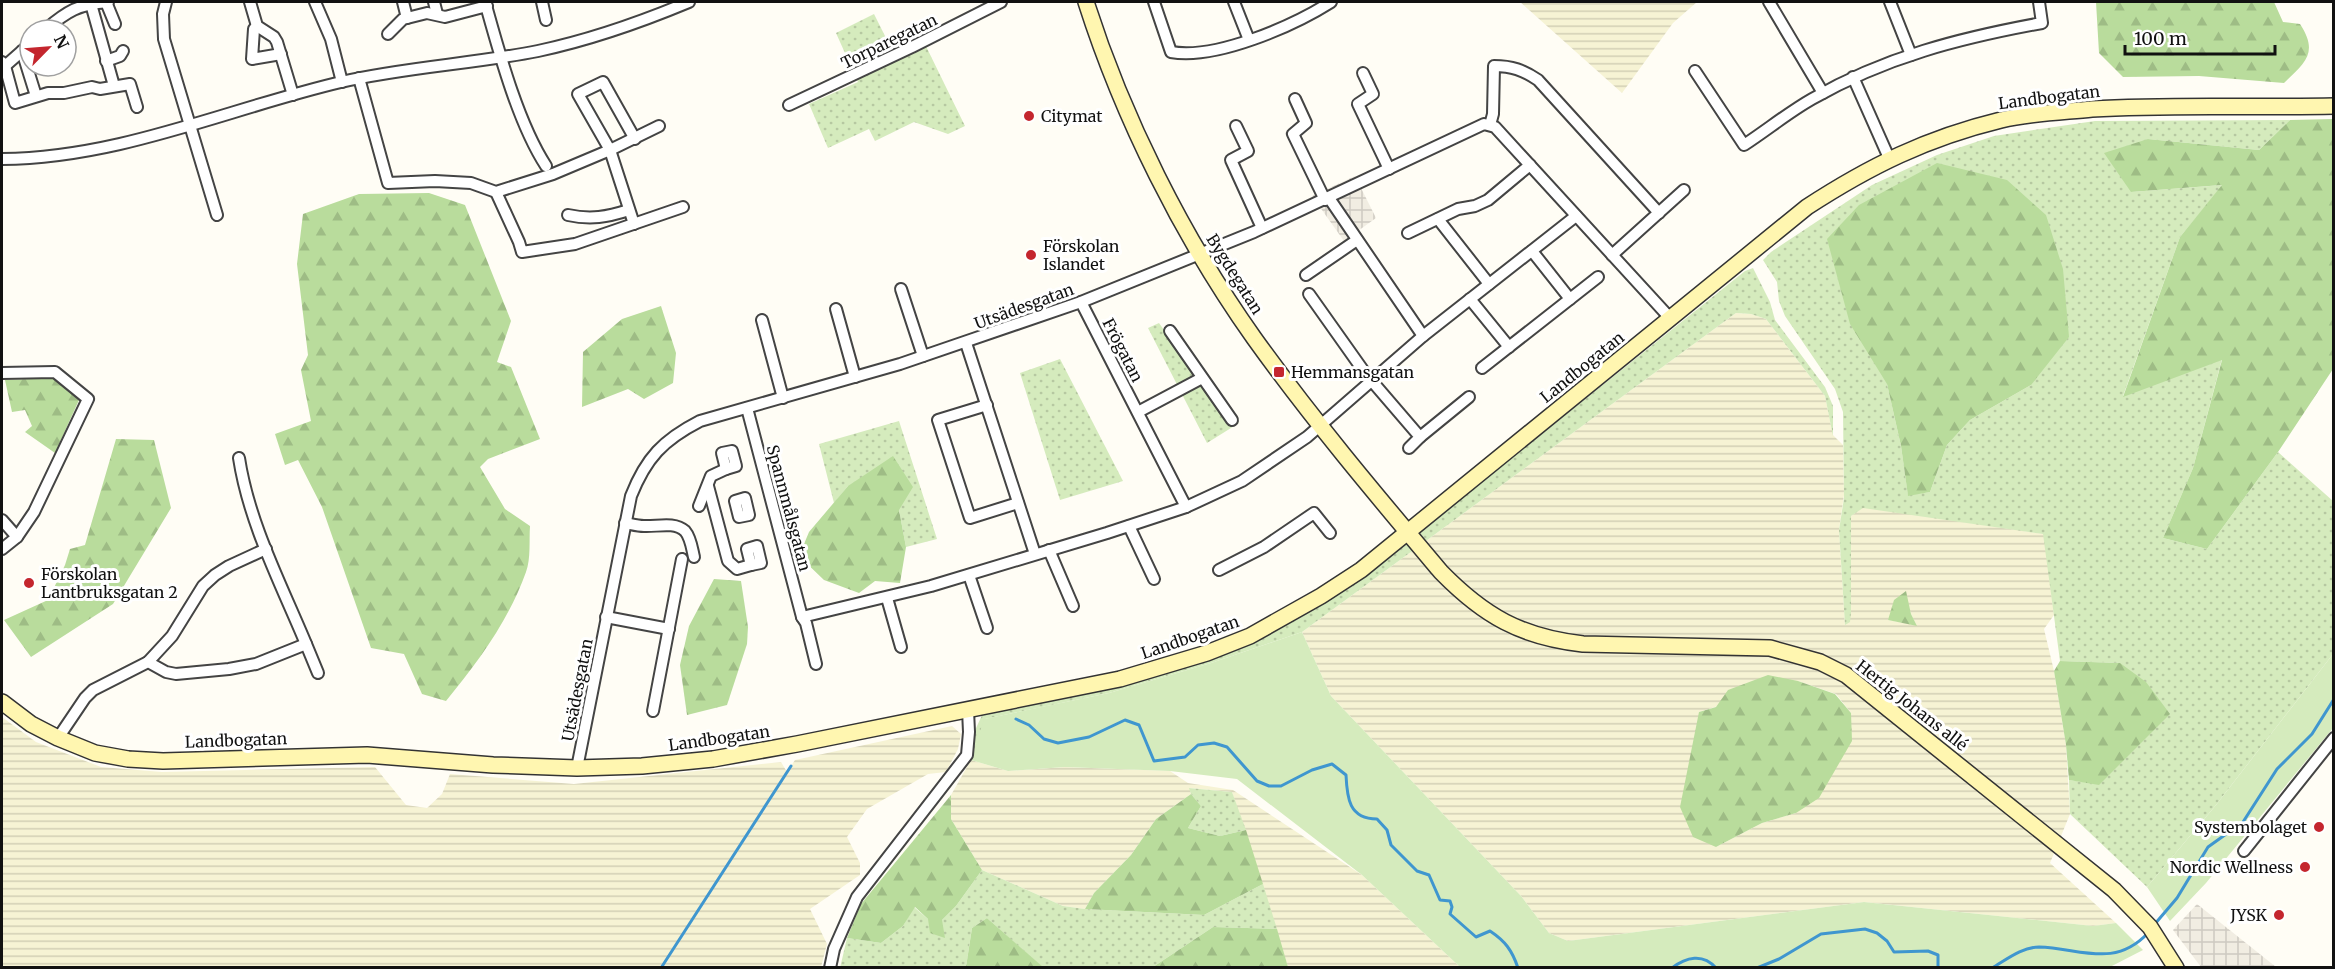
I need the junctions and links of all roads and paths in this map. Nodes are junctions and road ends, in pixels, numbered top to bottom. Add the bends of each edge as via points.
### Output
1 (107, 2) edge
2 (166, 2) edge
3 (250, 2) edge
4 (315, 2) edge
5 (403, 2) edge
6 (434, 2) edge
7 (542, 2) edge
8 (689, 2) edge
9 (1001, 2) edge
10 (1086, 2) edge
11 (1154, 2) edge
12 (1234, 2) edge
13 (1331, 2) edge
14 (1769, 2) edge
15 (1890, 2) edge
16 (2039, 2) edge
17 (91, 4) junction
18 (486, 4) edge
19 (437, 14) junction
20 (59, 18) edge
21 (407, 18) junction
22 (546, 20) dead end
23 (114, 24) dead end
24 (256, 26) junction
25 (388, 34) dead end
26 (1249, 40) junction
27 (123, 51) dead end
28 (18, 53) edge
29 (281, 54) junction
30 (1911, 55) junction
31 (501, 57) junction
32 (106, 61) junction
33 (3, 64) edge
34 (1695, 71) dead end
35 (1363, 73) dead end
36 (1853, 77) junction
37 (32, 78) edge
38 (359, 78) junction
39 (342, 82) junction
40 (114, 86) junction
41 (1823, 93) junction
42 (293, 95) junction
43 (36, 96) junction
44 (2334, 98) edge
45 (1295, 99) dead end
46 (789, 105) dead end
47 (2246, 105) junction
48 (2334, 106) edge
49 (137, 107) dead end
50 (1490, 125) junction
51 (190, 126) junction
52 (659, 126) dead end
53 (1236, 126) dead end
54 (635, 139) junction
55 (610, 150) junction
56 (1889, 158) junction
57 (2, 159) edge
58 (1530, 165) junction
59 (546, 166) dead end
60 (1389, 169) junction
61 (1684, 190) dead end
62 (496, 192) junction
63 (1327, 199) junction
64 (683, 207) dead end
65 (629, 210) junction
66 (1659, 213) junction
67 (217, 214) dead end
68 (568, 215) dead end
69 (1576, 216) junction
70 (1438, 219) junction
71 (634, 224) junction
72 (1262, 228) junction
73 (1408, 233) dead end
74 (1357, 240) junction
75 (1532, 251) junction
76 (1201, 255) junction
77 (1612, 255) junction
78 (1306, 275) dead end
79 (1598, 276) dead end
80 (1489, 284) junction
81 (901, 289) dead end
82 (1309, 294) dead end
83 (1470, 299) junction
84 (1570, 299) junction
85 (1081, 302) junction
86 (836, 309) dead end
87 (1670, 318) junction
88 (762, 320) dead end
89 (1170, 331) dead end
90 (1423, 336) junction
91 (966, 343) junction
92 (1509, 347) junction
93 (923, 356) junction
94 (1482, 368) dead end
95 (2, 373) edge
96 (855, 377) junction
97 (1202, 378) junction
98 (1371, 380) junction
99 (1469, 397) dead end
100 (783, 398) junction
101 (987, 405) junction
102 (747, 408) junction
103 (1138, 412) junction
104 (1232, 420) dead end
105 (1321, 426) junction
106 (1420, 438) junction
107 (1409, 448) dead end
108 (238, 458) dead end
109 (726, 469) dead end
110 (708, 486) junction
111 (1018, 503) junction
112 (699, 506) dead end
113 (1186, 507) junction
114 (739, 517) dead end
115 (2, 520) edge
116 (718, 523) junction
117 (625, 524) junction
118 (1129, 526) junction
119 (1408, 532) junction
120 (1330, 533) dead end
121 (17, 537) junction
122 (2, 549) edge
123 (266, 549) junction
124 (1049, 550) junction
125 (1035, 554) junction
126 (694, 558) dead end
127 (682, 559) dead end
128 (751, 565) dead end
129 (1219, 570) dead end
130 (969, 575) junction
131 (1155, 579) dead end
132 (887, 598) junction
133 (1073, 606) dead end
134 (606, 617) junction
135 (802, 617) junction
136 (987, 628) dead end
137 (669, 629) junction
138 (306, 644) junction
139 (901, 646) dead end
140 (148, 662) junction
141 (816, 664) dead end
142 (318, 673) dead end
143 (2, 702) edge
144 (968, 710) junction
145 (653, 711) dead end
146 (58, 738) junction
147 (2334, 738) edge
148 (577, 768) junction
149 (2244, 851) dead end
150 (830, 968) edge
151 (2176, 968) edge

1 - 17 street
1 - 23 street
2 - 51 street via 164,39
3 - 24 street
4 - 39 street via 331,39
5 - 21 street
6 - 19 street
7 - 22 street
8 - 31 street via 562,45
9 - 46 street, Torparegatan
10 - 76 street, Bygdegatan via 1145,149
11 - 26 street via 1171,52 1221,48
12 - 26 street
13 - 26 street
14 - 41 street
15 - 30 street
16 - 30 street via 2042,23 1974,36
17 - 20 street
17 - 32 street
18 - 19 street via 445,17
18 - 31 street
19 - 21 street
21 - 25 street
24 - 29 street via 274,37
24 - 29 street via 252,59
27 - 32 street
28 - 33 street
29 - 42 street
30 - 36 street
31 - 38 street
31 - 59 street via 534,147
32 - 40 street
33 - 43 street via 15,103
34 - 41 street via 1741,148
35 - 60 street via 1373,94 1358,104
36 - 41 street
36 - 56 street
37 - 43 street
38 - 39 street
38 - 62 street via 388,183 471,183
39 - 42 street
40 - 43 street
40 - 49 street via 130,84
42 - 51 street
44 - 47 street, Landbogatan
45 - 63 street via 1306,123 1293,134
47 - 48 street, Landbogatan
47 - 56 street, Landbogatan via 2042,113 1964,130
50 - 58 street
50 - 60 street via 1478,126
50 - 66 street via 1490,66 1511,66 1524,71 1538,80
51 - 57 street via 95,151
51 - 67 street
52 - 54 street
53 - 72 street via 1248,151 1231,160
54 - 55 street
54 - 55 street via 603,82 578,94
55 - 62 street
55 - 65 street
56 - 87 street, Landbogatan via 1807,207
58 - 69 street
58 - 70 street via 1488,200
60 - 63 street
61 - 66 street
62 - 71 street via 522,252 575,244
63 - 72 street
63 - 74 street
64 - 71 street
65 - 68 street via 603,219
65 - 71 street
66 - 77 street
69 - 75 street
69 - 77 street
70 - 73 street
70 - 80 street
72 - 76 street
74 - 78 street
74 - 90 street
75 - 80 street
75 - 84 street
76 - 85 street, Utsädesgatan
76 - 105 street, Bygdegatan via 1253,337
77 - 87 street
79 - 84 street
80 - 83 street
81 - 93 street
82 - 98 street
83 - 90 street
83 - 92 street
84 - 92 street
85 - 91 street, Utsädesgatan
85 - 103 street, Frögatan
86 - 96 street
87 - 119 street, Landbogatan
88 - 100 street
89 - 97 street
90 - 98 street
91 - 93 street, Utsädesgatan
91 - 101 street
92 - 94 street
93 - 96 street, Utsädesgatan
95 - 121 street via 55,372 88,399 34,512
96 - 100 street, Utsädesgatan
97 - 103 street
97 - 104 street
98 - 105 street
98 - 106 street
99 - 106 street
100 - 102 street, Utsädesgatan
101 - 111 street
101 - 111 street via 938,420 970,518
102 - 117 street, Utsädesgatan via 700,421 664,443 638,479
102 - 135 street, Spannmålsgatan
103 - 113 street, Frögatan
105 - 113 street via 1242,481
105 - 119 street, Bygdegatan
106 - 107 street
108 - 123 street
109 - 110 street via 711,476
110 - 112 street
110 - 116 street
111 - 125 street
113 - 118 street
114 - 116 street
115 - 121 street
116 - 128 street via 731,565
117 - 126 street via 678,527 689,538
117 - 134 street, Utsädesgatan
118 - 124 street
118 - 131 street
119 - 144 street, Landbogatan via 1321,596 1250,636 1207,654 1120,679
119 - 151 street, Hertig Johans allé via 1461,593 1484,611 1533,635 1583,644 1770,648 1820,662 1846,675 2098,877 2140,916
120 - 129 street via 1314,513 1264,547
121 - 122 street
123 - 138 street
123 - 140 street via 215,574 203,586 172,636
124 - 125 street
124 - 133 street
125 - 130 street
127 - 137 street
130 - 132 street
130 - 136 street
132 - 135 street
132 - 139 street
134 - 137 street
134 - 148 street, Utsädesgatan
135 - 141 street, Spannmålsgatan
137 - 145 street
138 - 140 street via 256,664 229,669 176,674
138 - 142 street
140 - 146 street via 93,690
143 - 146 street, Landbogatan
144 - 148 street, Landbogatan via 713,759
144 - 150 street via 967,755 857,897 834,949
146 - 148 street, Landbogatan via 95,753 128,759 367,755
147 - 149 street

